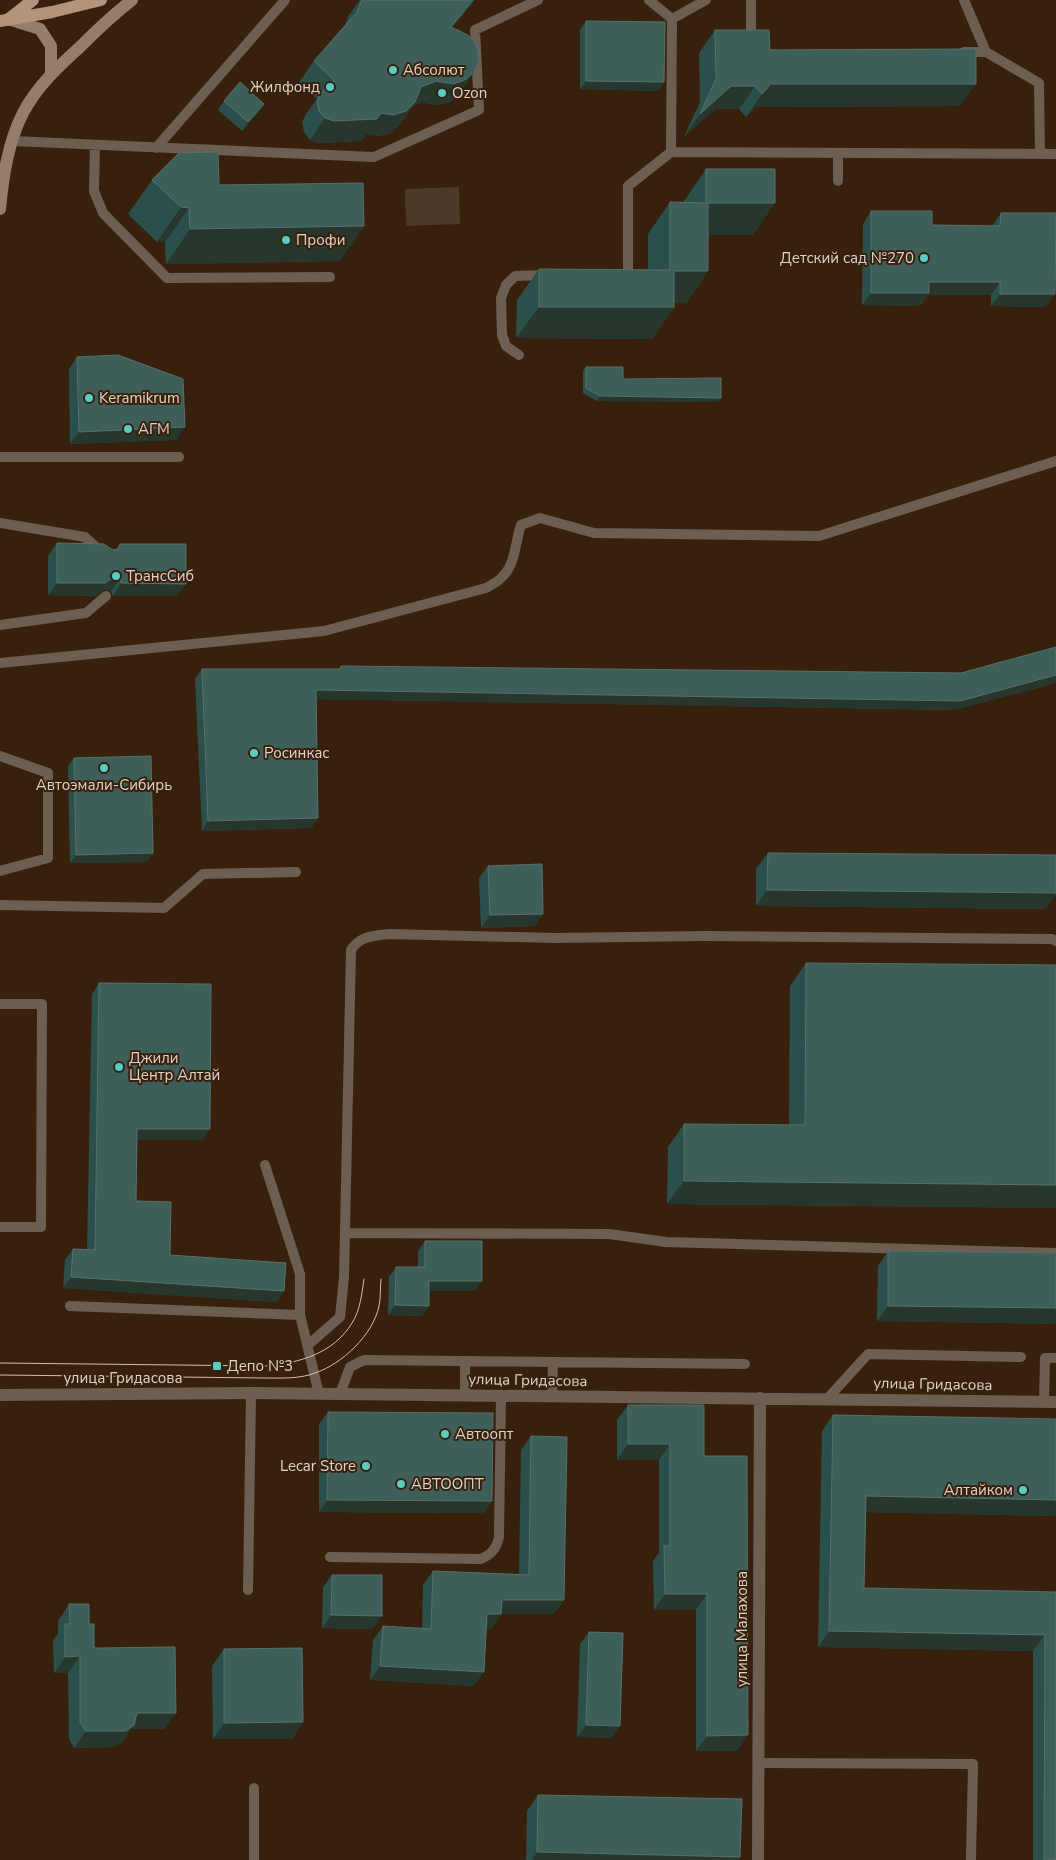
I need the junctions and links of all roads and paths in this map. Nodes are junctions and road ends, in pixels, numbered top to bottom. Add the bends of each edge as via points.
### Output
1 (33, 0) edge
2 (101, 0) edge
3 (132, 0) edge
4 (285, 0) edge
5 (538, 0) edge
6 (649, 0) edge
7 (706, 0) edge
8 (751, 0) edge
9 (964, 0) edge
10 (672, 19) junction
11 (4, 20) edge
12 (758, 48) edge
13 (956, 52) edge
14 (986, 52) junction
15 (51, 74) junction
16 (12, 141) junction
17 (95, 145) junction
18 (156, 148) junction
19 (672, 152) junction
20 (838, 153) junction
21 (1040, 154) junction
22 (1056, 154) edge
23 (838, 181) dead end
24 (0, 209) edge
25 (609, 274) edge
26 (562, 275) edge
27 (330, 278) dead end
28 (519, 354) dead end
29 (0, 457) edge
30 (179, 457) dead end
31 (1056, 461) edge
32 (0, 523) edge
33 (105, 556) edge
34 (106, 596) edge
35 (0, 625) edge
36 (0, 663) edge
37 (0, 756) edge
38 (0, 871) edge
39 (296, 872) dead end
40 (0, 905) edge
41 (1055, 940) edge
42 (0, 1004) edge
43 (265, 1165) dead end
44 (0, 1227) edge
45 (345, 1233) junction
46 (1056, 1253) edge
47 (70, 1306) dead end
48 (300, 1315) junction
49 (308, 1345) junction
50 (1021, 1357) dead end
51 (1056, 1358) edge
52 (465, 1362) junction
53 (552, 1363) junction
54 (745, 1364) dead end
55 (251, 1393) junction
56 (319, 1394) junction
57 (340, 1394) junction
58 (0, 1395) edge
59 (465, 1395) junction
60 (501, 1396) junction
61 (552, 1396) junction
62 (760, 1398) junction
63 (828, 1398) junction
64 (1050, 1402) edge
65 (330, 1557) dead end
66 (248, 1590) dead end
67 (758, 1763) junction
68 (254, 1788) dead end
69 (254, 1860) edge
70 (758, 1860) edge
71 (972, 1860) edge

1 - 11 main road
2 - 11 main road
3 - 15 main road
4 - 18 lane
5 - 18 lane via 475,30 479,110 374,157
6 - 10 lane
7 - 10 lane
8 - 12 lane via 751,43
9 - 14 lane
10 - 19 lane
11 - 15 main road via 40,29 51,46
13 - 14 lane
14 - 21 lane via 1039,83
15 - 16 main road via 33,95
16 - 17 lane
16 - 24 main road via 2,180
17 - 18 lane
17 - 27 lane via 94,191 103,213 167,278
19 - 20 lane
19 - 25 lane via 628,186 628,274
20 - 21 lane
20 - 23 lane
21 - 22 lane
26 - 28 lane via 515,276 506,284 501,298 502,335 506,346
29 - 30 lane
31 - 36 lane via 818,536 594,534 540,518 521,526 513,561 503,577 486,588 324,631
32 - 33 lane via 85,537
34 - 35 lane via 86,613
37 - 38 lane via 48,773 48,858
39 - 40 lane via 203,874 164,908
41 - 45 lane via 368,936 357,941 351,950
42 - 44 lane via 42,1004 40,1227
43 - 48 lane via 300,1274
45 - 46 lane via 609,1234 666,1242
45 - 49 lane via 340,1317
47 - 48 lane
48 - 49 lane
49 - 56 lane
50 - 63 lane via 868,1354
51 - 64 lane via 1045,1358
52 - 53 lane
52 - 57 lane via 364,1360 350,1367
52 - 59 lane
53 - 54 lane
53 - 61 lane
55 - 56 street, улица Гридасова
55 - 58 street, улица Гридасова
55 - 66 lane
56 - 57 street, улица Гридасова
57 - 59 street, улица Гридасова
59 - 60 street, улица Гридасова
60 - 61 street, улица Гридасова
60 - 65 lane via 500,1537 490,1555 481,1559
61 - 62 street, улица Гридасова
62 - 63 street, улица Гридасова
62 - 67 street, улица Малахова
63 - 64 street, улица Гридасова
67 - 70 street, улица Малахова
67 - 71 lane via 972,1764
68 - 69 lane

